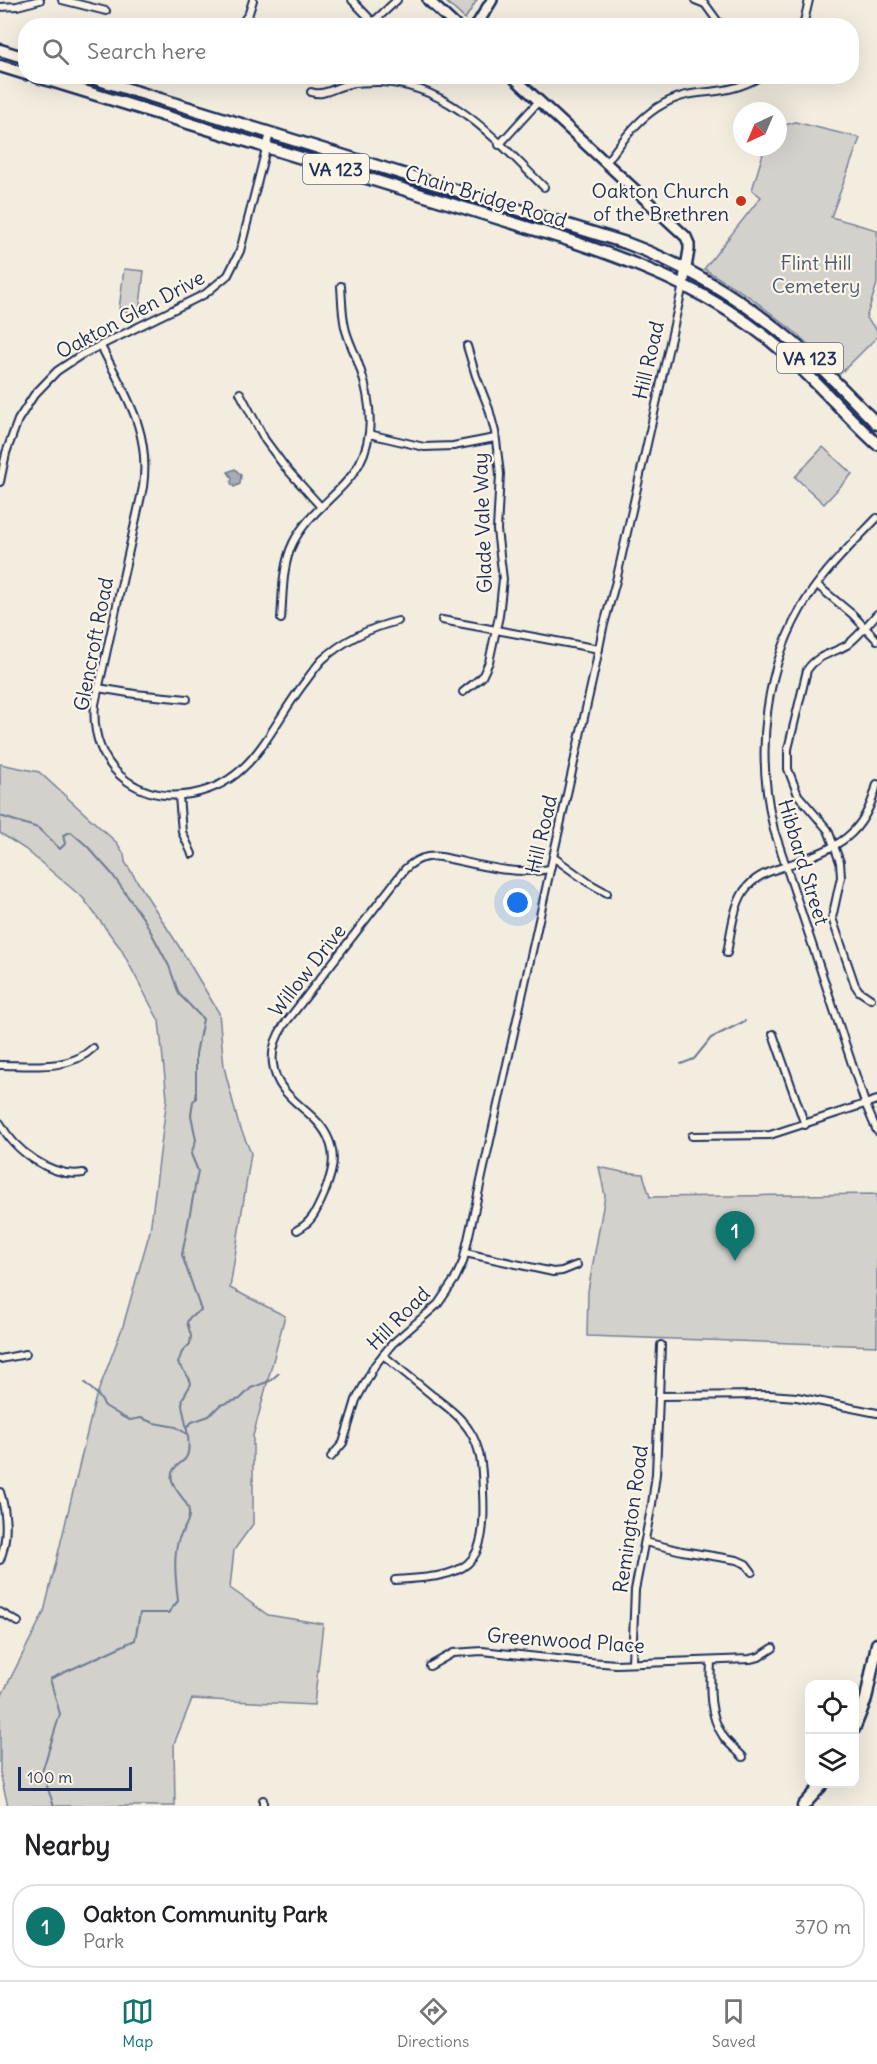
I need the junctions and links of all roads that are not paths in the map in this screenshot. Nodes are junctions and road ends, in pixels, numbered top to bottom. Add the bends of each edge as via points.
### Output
1 (40, 0) edge
2 (62, 0) edge
3 (253, 0) edge
4 (352, 0) edge
5 (397, 0) edge
6 (428, 0) edge
7 (492, 0) edge
8 (695, 0) edge
9 (809, 0) edge
10 (0, 7) edge
11 (106, 11) dead end
12 (246, 18) edge
13 (366, 18) edge
14 (378, 18) edge
15 (447, 18) edge
16 (481, 18) edge
17 (715, 18) edge
18 (805, 18) edge
19 (0, 50) edge
20 (18, 56) edge
21 (0, 66) edge
22 (18, 72) edge
23 (61, 84) edge
24 (112, 84) edge
25 (348, 84) edge
26 (399, 84) edge
27 (520, 84) edge
28 (742, 84) edge
29 (311, 92) dead end
30 (538, 101) junction
31 (270, 133) junction
32 (499, 145) junction
33 (266, 148) junction
34 (606, 163) junction
35 (544, 187) dead end
36 (686, 269) junction
37 (683, 285) junction
38 (341, 286) dead end
39 (101, 346) junction
40 (467, 346) dead end
41 (240, 393) dead end
42 (877, 424) edge
43 (369, 434) junction
44 (495, 438) junction
45 (877, 444) edge
46 (0, 482) edge
47 (321, 507) junction
48 (877, 518) edge
49 (817, 585) junction
50 (877, 614) edge
51 (281, 619) dead end
52 (442, 620) dead end
53 (398, 621) dead end
54 (865, 627) junction
55 (497, 629) junction
56 (877, 640) edge
57 (599, 649) junction
58 (98, 688) junction
59 (464, 692) dead end
60 (188, 699) dead end
61 (877, 784) edge
62 (179, 796) junction
63 (834, 846) junction
64 (192, 854) dead end
65 (553, 857) junction
66 (785, 866) junction
67 (550, 869) junction
68 (607, 893) dead end
69 (727, 953) dead end
70 (872, 999) dead end
71 (773, 1034) dead end
72 (93, 1048) dead end
73 (0, 1065) edge
74 (877, 1100) edge
75 (865, 1103) junction
76 (0, 1123) edge
77 (805, 1125) junction
78 (877, 1131) edge
79 (692, 1136) dead end
80 (83, 1173) dead end
81 (297, 1230) dead end
82 (465, 1253) junction
83 (577, 1265) dead end
84 (661, 1346) dead end
85 (27, 1354) dead end
86 (383, 1355) junction
87 (0, 1359) edge
88 (659, 1396) junction
89 (877, 1413) edge
90 (331, 1457) dead end
91 (0, 1492) edge
92 (645, 1542) junction
93 (0, 1560) edge
94 (752, 1572) dead end
95 (395, 1580) dead end
96 (0, 1612) edge
97 (18, 1622) dead end
98 (877, 1644) edge
99 (773, 1648) dead end
100 (711, 1661) junction
101 (632, 1662) junction
102 (430, 1666) dead end
103 (874, 1679) edge
104 (859, 1718) edge
105 (743, 1757) dead end
106 (819, 1788) edge
107 (803, 1806) edge

1 - 10 street
2 - 11 street
3 - 12 street
4 - 13 street
5 - 14 street
6 - 15 street
7 - 16 street
8 - 17 street via 705,4
9 - 18 street
19 - 20 main road
21 - 22 main road
23 - 33 main road, Chain Bridge Road / VA 123
24 - 31 main road, Chain Bridge Road / VA 123
25 - 29 street via 318,95
26 - 32 street via 449,102
27 - 30 street
28 - 34 street via 660,105 634,125
30 - 32 street
30 - 34 street
31 - 33 street, Oakton Glen Drive
31 - 36 main road, Chain Bridge Road / VA 123 via 626,243
32 - 35 street
33 - 37 main road, Chain Bridge Road / VA 123 via 627,259
33 - 39 street, Oakton Glen Drive via 240,252 228,275 206,294
34 - 36 street via 688,240
36 - 37 street
36 - 42 main road, Chain Bridge Road / VA 123 via 788,338
37 - 45 main road, Chain Bridge Road / VA 123 via 778,347
37 - 57 street, Hill Road
38 - 43 street via 345,328 365,383
39 - 46 street, Oakton Glen Drive via 57,371 34,395 12,434
39 - 58 street, Glencroft Road via 140,427 146,471
40 - 44 street, Glade Vale Way
41 - 47 street via 265,440
43 - 44 street via 424,447
43 - 47 street via 357,469
44 - 55 street, Glade Vale Way via 500,474 497,530 503,579
47 - 51 street via 308,519 286,563
48 - 49 street, Hibbard Street
49 - 54 street
49 - 66 street, Hibbard Street via 786,640 766,716 766,793
50 - 54 street
52 - 55 street
53 - 62 street, Glencroft Road via 347,640 321,662 238,774 211,790
54 - 56 street
54 - 63 street via 848,644 816,659 807,670 788,749 788,769 794,788 823,822
55 - 57 street
55 - 59 street, Glade Vale Way via 485,671
57 - 65 street, Hill Road
58 - 60 street
58 - 62 street, Glencroft Road via 94,726 107,760 123,778 142,789
61 - 63 street via 870,810 862,822 852,835
62 - 64 street via 182,832
63 - 66 street
63 - 70 street via 841,871 832,918 855,985
65 - 67 street, Hill Road
65 - 68 street
66 - 69 street via 759,876 745,891
66 - 75 street, Hibbard Street
67 - 81 street, Willow Drive via 518,872 441,857 417,860 405,869 284,1025 272,1061 277,1080 324,1130 333,1156 331,1177 315,1214
67 - 82 street, Hill Road
71 - 77 street
72 - 73 street via 72,1062
74 - 75 street
75 - 77 street
75 - 78 street, Hibbard Street
76 - 80 street via 12,1142 32,1159 61,1172
77 - 79 street via 770,1135
82 - 83 street via 553,1272
82 - 86 street, Hill Road via 455,1279 438,1304
84 - 88 street, Remington Road
85 - 87 street
86 - 90 street, Hill Road via 356,1400 343,1443
86 - 95 street via 462,1421 476,1442 482,1467 484,1532 473,1558 449,1575
88 - 89 street via 797,1397
88 - 92 street, Remington Road via 656,1474
91 - 93 street via 6,1528
92 - 94 street via 737,1560
92 - 101 street, Remington Road via 635,1590
96 - 97 street
98 - 103 main road
99 - 100 street, Greenwood Place via 750,1659
100 - 101 street, Greenwood Place
100 - 105 street via 713,1715 723,1737
101 - 102 street, Greenwood Place via 616,1664 482,1651 453,1653
103 - 104 main road
106 - 107 main road

